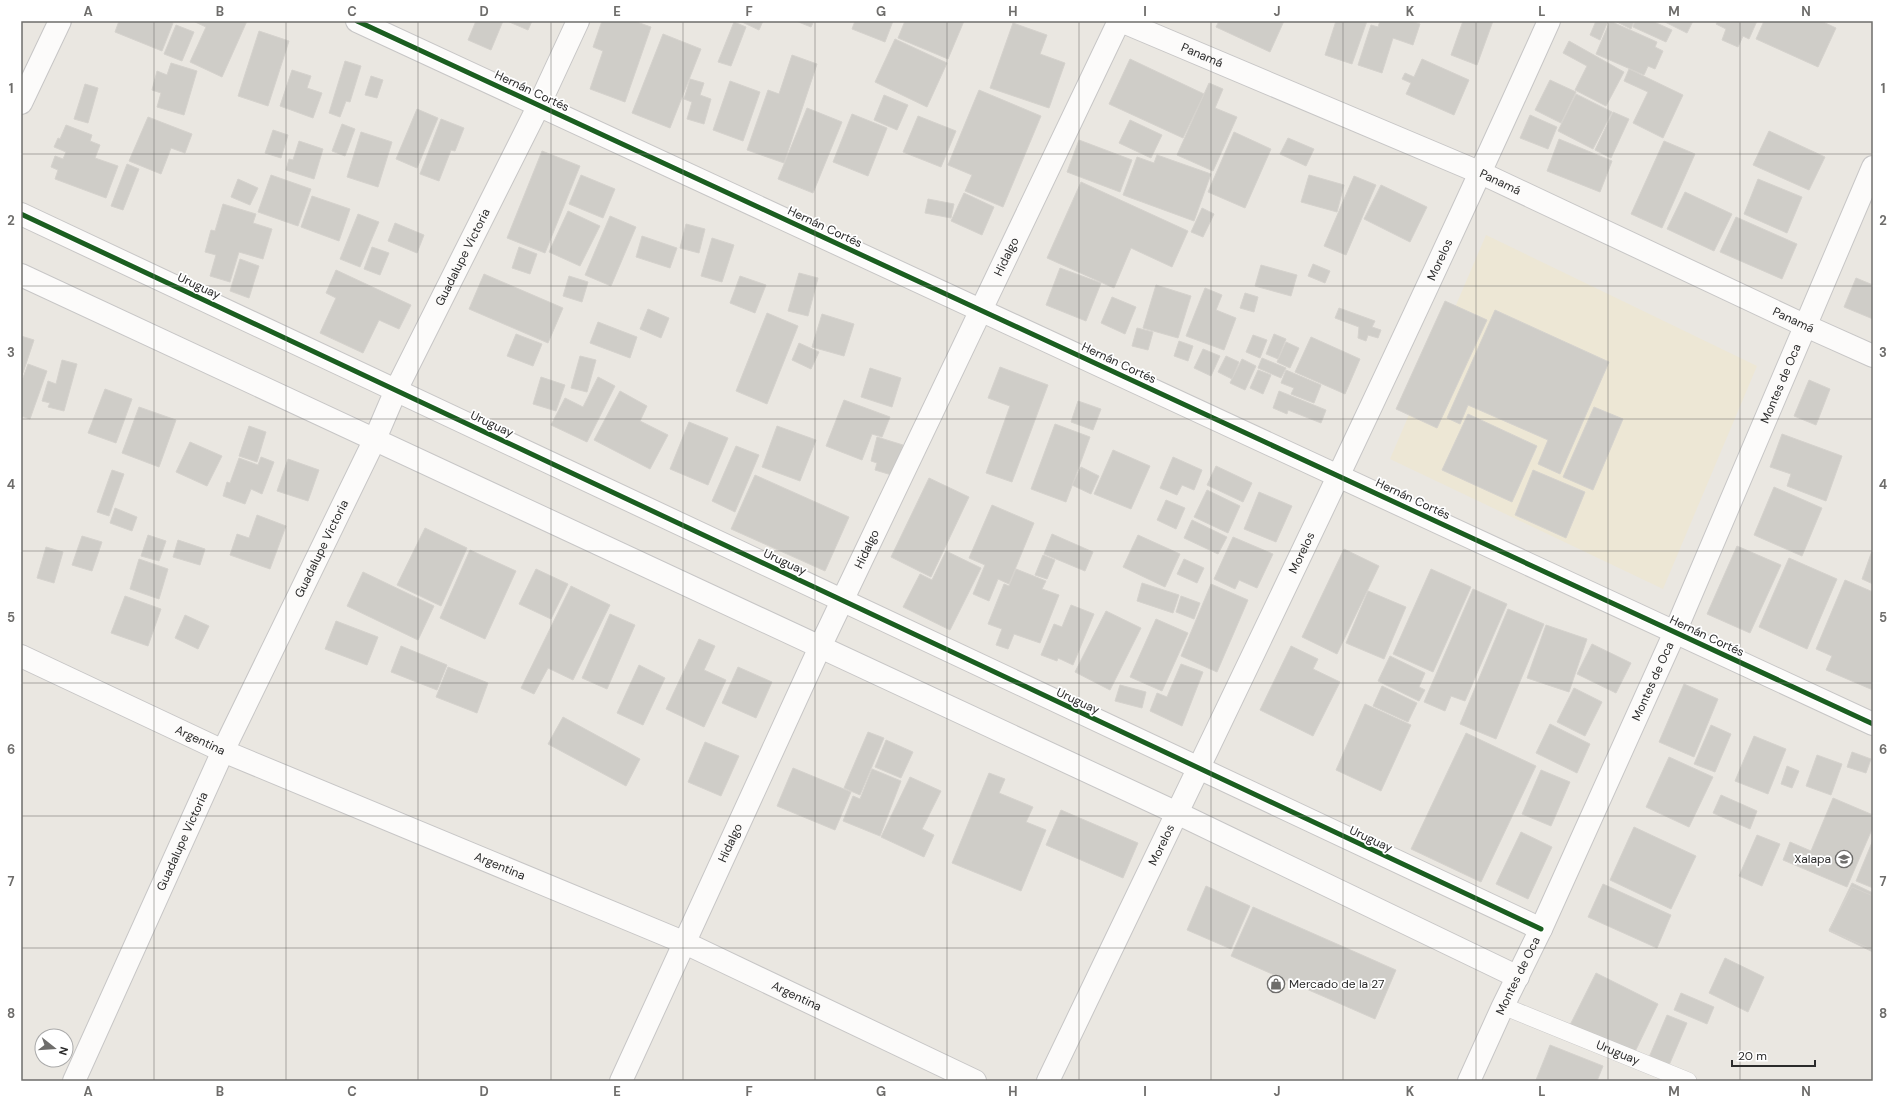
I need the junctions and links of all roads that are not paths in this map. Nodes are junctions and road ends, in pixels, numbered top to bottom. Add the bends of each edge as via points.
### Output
1 (60, 21) edge
2 (357, 21) edge
3 (578, 21) edge
4 (1120, 21) edge
5 (1549, 21) edge
6 (21, 104) edge
7 (539, 105) junction
8 (1873, 167) edge
9 (1481, 173) junction
10 (21, 214) edge
11 (21, 274) edge
12 (980, 310) junction
13 (1806, 326) junction
14 (1873, 356) edge
15 (396, 390) junction
16 (374, 439) junction
17 (1339, 476) junction
18 (842, 601) junction
19 (1675, 632) junction
20 (820, 647) junction
21 (21, 656) edge
22 (1873, 724) edge
23 (223, 751) junction
24 (1198, 768) junction
25 (1177, 813) junction
26 (1541, 929) junction
27 (683, 942) junction
28 (1518, 977) junction
29 (1503, 1006) junction
30 (74, 1081) edge
31 (621, 1081) edge
32 (976, 1081) edge
33 (1048, 1081) edge
34 (1469, 1081) edge
35 (1688, 1081) edge

1 - 6 street
2 - 7 street, Hernán Cortés
3 - 7 street, Guadalupe Victoria
4 - 9 street, Panamá
4 - 12 street, Hidalgo
5 - 9 street, Morelos
7 - 12 street, Hernán Cortés
7 - 15 street, Guadalupe Victoria
8 - 13 street, Montes de Oca
9 - 13 street, Panamá
9 - 17 street, Morelos
10 - 15 street, Uruguay
11 - 16 street
12 - 17 street, Hernán Cortés
12 - 18 street, Hidalgo
13 - 14 street, Panamá
13 - 19 street, Montes de Oca
15 - 16 street, Guadalupe Victoria
15 - 18 street, Uruguay
16 - 20 street
16 - 23 street, Guadalupe Victoria
17 - 19 street, Hernán Cortés
17 - 24 street, Morelos
18 - 20 street, Hidalgo
18 - 24 street, Uruguay
19 - 22 street, Hernán Cortés
19 - 26 street, Montes de Oca
20 - 25 street
20 - 27 street, Hidalgo
21 - 23 street, Argentina
23 - 27 street, Argentina
23 - 30 street, Guadalupe Victoria
24 - 25 street, Morelos
24 - 26 street, Uruguay
25 - 28 street
25 - 33 street, Morelos
26 - 28 street, Montes de Oca
27 - 31 street, Hidalgo
27 - 32 street, Argentina
28 - 29 street, Montes de Oca
29 - 34 street, Montes de Oca
29 - 35 lane, Uruguay

